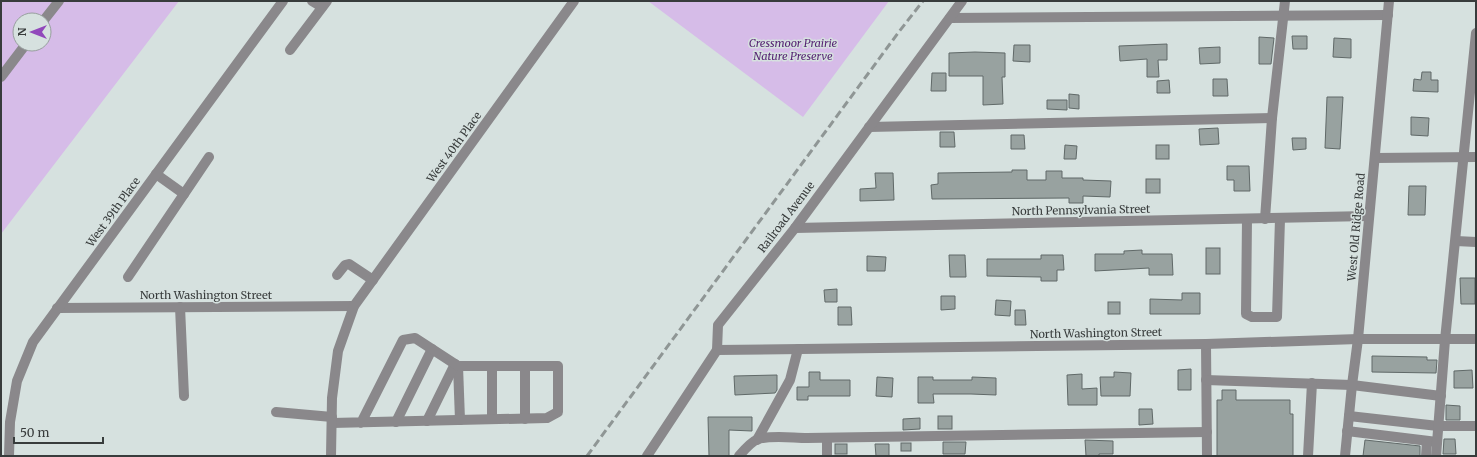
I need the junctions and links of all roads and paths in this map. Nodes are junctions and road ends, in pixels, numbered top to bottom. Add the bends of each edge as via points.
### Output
1 (59, 1) edge
2 (283, 1) edge
3 (312, 1) edge
4 (574, 1) edge
5 (962, 1) edge
6 (1285, 1) edge
7 (1389, 1) edge
8 (324, 4) edge
9 (50, 12) edge
10 (1388, 15) junction
11 (1284, 16) junction
12 (950, 18) junction
13 (1476, 33) edge
14 (290, 50) dead end
15 (20, 52) edge
16 (1474, 67) edge
17 (1, 77) edge
18 (1272, 118) junction
19 (869, 127) junction
20 (1476, 156) edge
21 (209, 157) dead end
22 (1464, 157) junction
23 (1375, 158) junction
24 (156, 174) junction
25 (184, 194) junction
26 (1368, 216) junction
27 (1247, 219) junction
28 (1265, 219) junction
29 (1280, 219) junction
30 (794, 228) junction
31 (1456, 241) junction
32 (1476, 242) edge
33 (337, 275) dead end
34 (128, 277) dead end
35 (373, 280) junction
36 (354, 306) junction
37 (57, 308) junction
38 (180, 308) junction
39 (1358, 339) junction
40 (1476, 339) edge
41 (1445, 340) junction
42 (1206, 344) junction
43 (432, 349) junction
44 (798, 349) junction
45 (717, 350) junction
46 (457, 365) junction
47 (492, 366) junction
48 (525, 366) junction
49 (1206, 380) junction
50 (1312, 383) junction
51 (1352, 385) junction
52 (184, 396) dead end
53 (1441, 396) junction
54 (276, 412) dead end
55 (1349, 416) junction
56 (525, 418) junction
57 (492, 419) junction
58 (332, 420) junction
59 (460, 420) junction
60 (427, 421) junction
61 (396, 422) junction
62 (361, 423) junction
63 (1438, 426) junction
64 (1476, 426) edge
65 (1347, 431) junction
66 (1207, 432) junction
67 (827, 438) junction
68 (757, 440) junction
69 (1432, 442) junction
70 (9, 456) edge
71 (331, 456) edge
72 (647, 456) edge
73 (739, 456) edge
74 (827, 456) edge
75 (1207, 456) edge
76 (1308, 456) edge
77 (1345, 456) edge
78 (1426, 456) edge
79 (1436, 456) edge

1 - 9 street
2 - 24 street, West 39th Place
3 - 8 street
4 - 35 street, West 40th Place
5 - 12 street, Railroad Avenue
6 - 11 street
7 - 10 street, West Old Ridge Road
8 - 14 street
10 - 11 street
10 - 23 street, West Old Ridge Road
11 - 12 street
11 - 18 street
12 - 19 street, Railroad Avenue
13 - 16 street
15 - 17 street
16 - 22 street
18 - 19 street
18 - 28 street
19 - 30 street, Railroad Avenue
20 - 22 street
21 - 25 street
22 - 23 street
22 - 31 street
23 - 26 street, West Old Ridge Road
24 - 25 street
24 - 37 street, West 39th Place
25 - 34 street
26 - 29 street, North Pennsylvania Street
26 - 39 street, West Old Ridge Road
27 - 28 street, North Pennsylvania Street
27 - 29 street via 1246,314 1252,317 1277,317
27 - 30 street, North Pennsylvania Street
28 - 29 street, North Pennsylvania Street
30 - 45 street, Railroad Avenue via 718,325
31 - 32 street
31 - 41 street
33 - 35 street via 349,264
35 - 36 street, West 40th Place
36 - 38 street, North Washington Street
36 - 58 street, West 40th Place via 338,351
37 - 38 street, North Washington Street
37 - 70 street, West 39th Place via 33,342 17,381 10,422
38 - 52 street
39 - 41 street, North Washington Street
39 - 42 street, North Washington Street
39 - 51 street, West Old Ridge Road
40 - 41 street, North Washington Street
41 - 53 street
42 - 44 street, North Washington Street
42 - 49 street
43 - 46 street
43 - 61 street
43 - 62 street via 415,338 403,340
44 - 45 street, North Washington Street
44 - 68 street via 790,380
45 - 72 street
46 - 47 street
46 - 59 street
46 - 60 street
47 - 48 street
47 - 57 street
48 - 56 street
48 - 56 street via 558,366 558,412 547,418
49 - 50 street
49 - 66 street
50 - 51 street
50 - 76 street
51 - 53 street
51 - 55 street, West Old Ridge Road
53 - 63 street
54 - 58 street
55 - 63 street
55 - 65 street, West Old Ridge Road
56 - 57 street
57 - 59 street
58 - 62 street
58 - 71 street, West 40th Place
59 - 60 street
60 - 61 street
61 - 62 street
63 - 64 street
63 - 69 street
65 - 69 street
65 - 77 street, West Old Ridge Road
66 - 67 street
66 - 75 street
67 - 68 street
67 - 74 street
68 - 73 street
69 - 78 street
69 - 79 street

